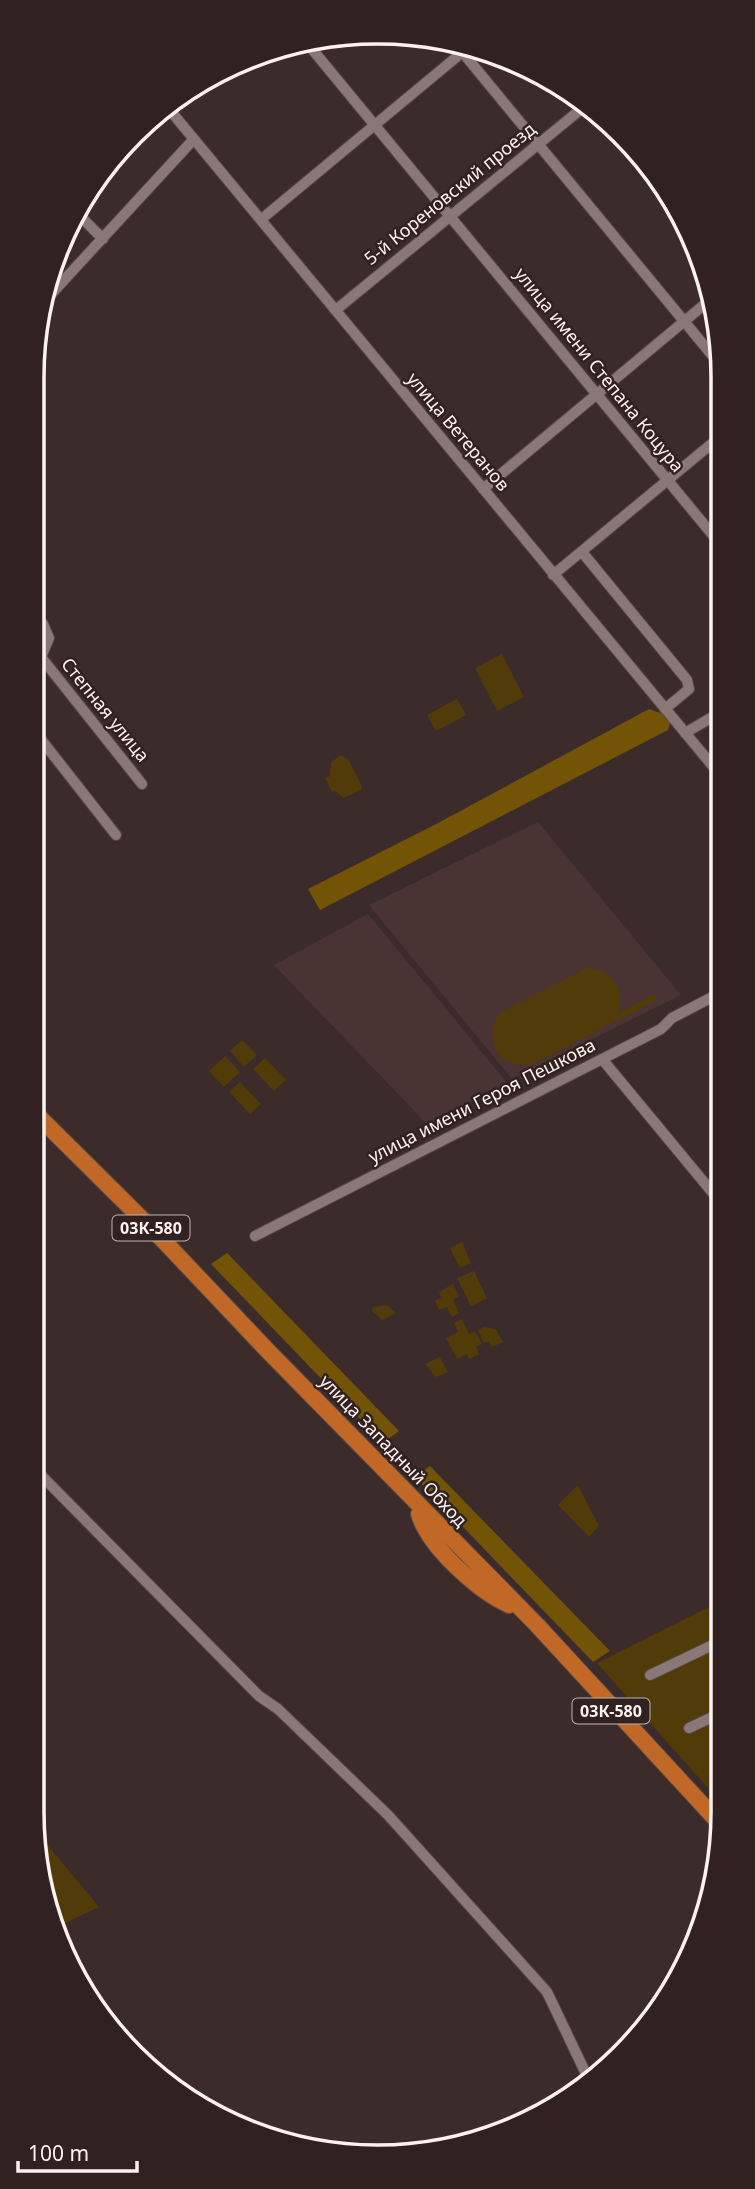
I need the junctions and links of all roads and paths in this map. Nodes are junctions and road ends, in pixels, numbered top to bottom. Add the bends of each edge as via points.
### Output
1 (313, 50) edge
2 (460, 54) edge
3 (472, 57) edge
4 (579, 111) edge
5 (175, 112) edge
6 (175, 113) edge
7 (375, 124) junction
8 (193, 140) junction
9 (538, 145) junction
10 (451, 216) junction
11 (264, 217) junction
12 (84, 220) edge
13 (103, 239) junction
14 (55, 290) edge
15 (703, 305) edge
16 (337, 309) junction
17 (684, 321) junction
18 (711, 354) edge
19 (597, 392) junction
20 (711, 444) edge
21 (666, 481) junction
22 (484, 489) junction
23 (711, 533) edge
24 (582, 552) junction
25 (554, 574) junction
26 (44, 626) edge
27 (44, 647) edge
28 (44, 670) edge
29 (667, 707) junction
30 (711, 718) edge
31 (686, 732) junction
32 (44, 743) edge
33 (711, 760) edge
34 (711, 763) edge
35 (142, 784) dead end
36 (116, 835) dead end
37 (711, 998) edge
38 (602, 1059) junction
39 (44, 1122) edge
40 (44, 1133) edge
41 (711, 1191) edge
42 (255, 1236) dead end
43 (44, 1478) edge
44 (711, 1646) edge
45 (650, 1675) dead end
46 (711, 1718) edge
47 (689, 1728) dead end
48 (711, 1814) edge
49 (711, 1822) edge
50 (585, 2072) edge

1 - 7 street, улица имени Степана Коцура
2 - 7 street
3 - 9 street
4 - 9 street, 5-й Кореновский проезд
5 - 11 street, улица Ветеранов
6 - 8 street, улица Ветеранов
7 - 10 street, улица имени Степана Коцура
7 - 11 street
8 - 13 street
8 - 22 street, улица Ветеранов
9 - 10 street, 5-й Кореновский проезд
9 - 17 street
10 - 16 street, 5-й Кореновский проезд
10 - 19 street, улица имени Степана Коцура
11 - 16 street, улица Ветеранов
12 - 13 street
13 - 14 street
15 - 17 street
16 - 22 street, улица Ветеранов
17 - 18 street
17 - 19 street
19 - 21 street, улица имени Степана Коцура
19 - 22 street
20 - 21 street
21 - 23 street, улица имени Степана Коцура
21 - 24 street
22 - 25 street, улица Ветеранов
24 - 25 street
24 - 29 street via 687,680 689,689
25 - 29 street, улица Ветеранов
26 - 27 street via 49,638
28 - 35 street, Степная улица
29 - 31 street, улица Ветеранов
30 - 31 street
31 - 33 street, улица Ветеранов
31 - 34 street, улица Ветеранов
32 - 36 street
37 - 38 street, улица имени Героя Пешкова
38 - 41 street
38 - 42 street, улица имени Героя Пешкова
39 - 48 highway, улица Западный Обход / 03К-580 via 568,1657
40 - 49 highway, улица Западный Обход / 03К-580 via 509,1605
43 - 50 street via 260,1696 388,1815 547,1992
44 - 45 street
46 - 47 street

